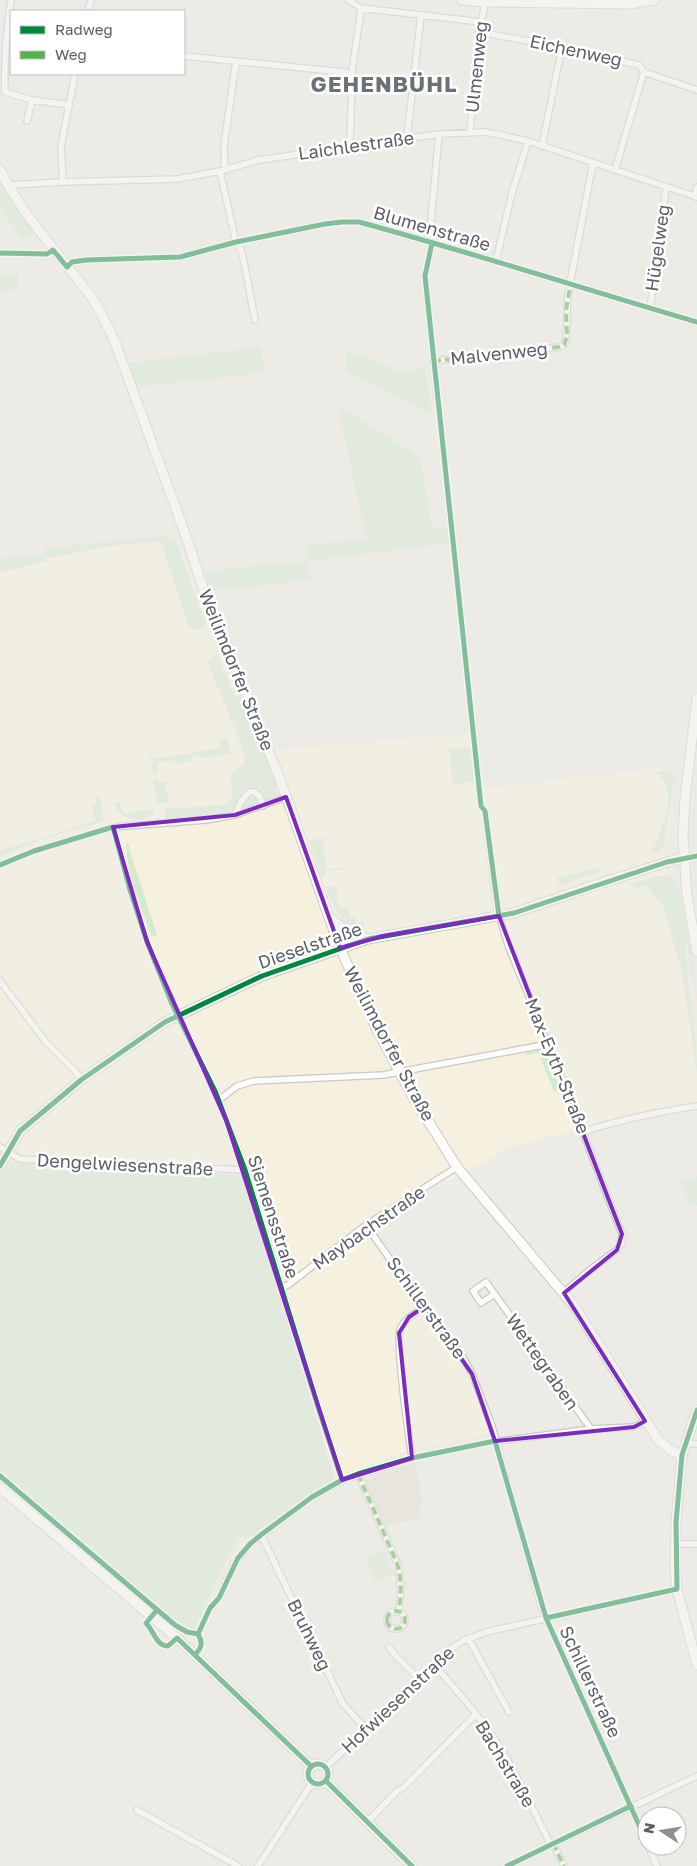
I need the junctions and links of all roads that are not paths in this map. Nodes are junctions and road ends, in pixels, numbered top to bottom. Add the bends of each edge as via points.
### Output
1 (12, 0) edge
2 (348, 0) edge
3 (462, 0) edge
4 (654, 0) edge
5 (486, 1) edge
6 (361, 8) junction
7 (421, 15) junction
8 (481, 22) junction
9 (479, 32) junction
10 (562, 46) junction
11 (185, 56) edge
12 (236, 61) junction
13 (644, 72) junction
14 (352, 73) junction
15 (75, 75) edge
16 (697, 90) edge
17 (32, 100) junction
18 (69, 105) junction
19 (27, 121) dead end
20 (470, 132) junction
21 (439, 134) junction
22 (407, 138) junction
23 (528, 141) junction
24 (542, 146) junction
25 (350, 147) junction
26 (594, 163) junction
27 (0, 170) edge
28 (615, 170) junction
29 (222, 171) junction
30 (63, 182) junction
31 (7, 185) junction
32 (697, 187) edge
33 (666, 188) junction
34 (696, 197) edge
35 (236, 242) junction
36 (431, 242) junction
37 (496, 261) junction
38 (67, 266) junction
39 (570, 286) junction
40 (650, 308) junction
41 (255, 320) dead end
42 (697, 322) edge
43 (433, 361) junction
44 (438, 402) dead end
45 (697, 698) edge
46 (286, 797) junction
47 (263, 806) junction
48 (485, 811) dead end
49 (235, 815) junction
50 (113, 827) junction
51 (697, 856) edge
52 (684, 857) junction
53 (0, 865) edge
54 (499, 916) junction
55 (329, 917) junction
56 (368, 940) junction
57 (340, 948) junction
58 (697, 952) edge
59 (0, 981) edge
60 (178, 1015) junction
61 (549, 1044) junction
62 (399, 1071) junction
63 (81, 1080) junction
64 (219, 1100) junction
65 (697, 1106) edge
66 (583, 1132) junction
67 (3, 1149) edge
68 (0, 1166) edge
69 (457, 1167) junction
70 (245, 1170) junction
71 (366, 1225) junction
72 (281, 1287) junction
73 (563, 1293) junction
74 (494, 1294) dead end
75 (424, 1306) junction
76 (696, 1414) edge
77 (645, 1421) junction
78 (591, 1429) junction
79 (495, 1442) junction
80 (685, 1443) junction
81 (697, 1444) edge
82 (682, 1455) junction
83 (412, 1458) junction
84 (358, 1474) junction
85 (342, 1480) junction
86 (0, 1488) edge
87 (262, 1534) junction
88 (675, 1544) junction
89 (697, 1544) edge
90 (676, 1589) junction
91 (219, 1598) dead end
92 (399, 1612) dead end
93 (546, 1618) junction
94 (468, 1638) junction
95 (389, 1646) dead end
96 (434, 1664) junction
97 (697, 1665) edge
98 (418, 1678) junction
99 (509, 1712) dead end
100 (476, 1714) junction
101 (366, 1729) junction
102 (311, 1766) junction
103 (326, 1767) junction
104 (697, 1776) edge
105 (326, 1781) junction
106 (312, 1783) junction
107 (631, 1806) junction
108 (137, 1810) dead end
109 (637, 1819) edge
110 (367, 1822) junction
111 (552, 1844) junction
112 (238, 1866) edge
113 (258, 1866) edge
114 (412, 1866) edge
115 (507, 1866) edge
116 (564, 1866) edge

1 - 17 street via 4,59 5,92
2 - 6 street
3 - 5 main road
4 - 5 main road via 629,4
5 - 8 street, Ulmenweg
6 - 7 street
6 - 14 street
7 - 8 street
7 - 22 street
8 - 9 street, Ulmenweg
9 - 10 street, Eichenweg
9 - 20 street, Ulmenweg
10 - 13 street, Eichenweg via 639,64
10 - 24 street
11 - 12 street
12 - 14 street
12 - 29 street
13 - 16 street, Eichenweg
13 - 28 street
14 - 25 street
15 - 18 street
17 - 18 street
17 - 19 street
18 - 30 street via 61,147
20 - 21 street, Laichlestraße
20 - 23 street, Laichlestraße
21 - 22 street, Laichlestraße
21 - 36 street
22 - 25 street, Laichlestraße
23 - 24 street, Laichlestraße
23 - 37 street
24 - 26 street, Laichlestraße
25 - 29 street, Laichlestraße via 259,160
26 - 28 street, Laichlestraße
26 - 39 street
27 - 31 main road, Weilimdorfer Straße
28 - 33 street, Laichlestraße
29 - 30 street, Laichlestraße via 177,179
29 - 35 street
30 - 31 street, Laichlestraße
31 - 38 main road, Weilimdorfer Straße
32 - 34 street
33 - 34 street, Laichlestraße
33 - 40 street, Hügelweg
35 - 36 street, Blumenstraße via 342,222 359,222
35 - 38 street, Blumenstraße via 180,257 86,260
35 - 41 street via 242,252
36 - 37 street, Blumenstraße
36 - 43 street via 425,276
37 - 39 street, Blumenstraße
38 - 46 main road, Weilimdorfer Straße via 102,314 115,342 205,594
39 - 40 street, Blumenstraße
39 - 43 street, Malvenweg via 564,345
40 - 42 street, Blumenstraße
43 - 44 street
45 - 52 main road via 684,798
46 - 47 street
46 - 55 main road, Weilimdorfer Straße
47 - 49 street
47 - 49 street via 260,797 249,792
48 - 54 street, Max-Eyth-Straße
49 - 50 street
50 - 53 street
50 - 60 street, Siemensstraße via 138,915
51 - 52 street
52 - 54 main road, Dieselstraße
52 - 58 main road
54 - 56 main road, Dieselstraße
54 - 61 street, Max-Eyth-Straße
55 - 56 main road via 346,931
55 - 57 main road, Weilimdorfer Straße
56 - 57 main road, Dieselstraße
57 - 60 main road, Dieselstraße via 262,976
57 - 62 main road, Weilimdorfer Straße via 369,1015
59 - 63 street via 46,1042
60 - 63 main road, Dieselstraße
60 - 64 street, Siemensstraße
61 - 62 street
61 - 66 street, Max-Eyth-Straße
62 - 64 street via 383,1075 254,1081 237,1086
62 - 69 main road, Weilimdorfer Straße
63 - 67 main road, Dieselstraße
64 - 70 street, Siemensstraße
65 - 66 street via 646,1114
66 - 73 street, Max-Eyth-Straße via 622,1234 622,1242 617,1250
67 - 68 main road, Dieselstraße
67 - 70 street, Dengelwiesenstraße via 27,1160
69 - 71 street, Maybachstraße
69 - 73 main road, Weilimdorfer Straße
70 - 72 street, Siemensstraße
71 - 72 street, Maybachstraße via 288,1285
71 - 75 street, Schillerstraße
72 - 85 street, Siemensstraße
73 - 77 main road, Weilimdorfer Straße via 575,1306
74 - 78 street, Wettegraben
75 - 79 street, Schillerstraße via 470,1370
75 - 83 street via 409,1317 399,1333
76 - 80 main road
77 - 78 street via 634,1426
77 - 82 main road, Weilimdorfer Straße via 659,1441
78 - 79 street
79 - 83 street
79 - 93 street, Schillerstraße
80 - 81 street
80 - 82 main road
82 - 88 main road
83 - 84 street
84 - 85 street
84 - 92 street via 397,1563 401,1579
85 - 87 street via 312,1497
86 - 102 main road via 177,1638
87 - 91 street via 238,1558
87 - 101 street, Bruhweg via 343,1704
88 - 89 street
88 - 90 main road
90 - 93 street, Hofwiesenstraße
90 - 97 main road
93 - 94 street, Hofwiesenstraße
93 - 107 street, Schillerstraße
94 - 96 street, Hofwiesenstraße
94 - 99 street
95 - 98 street
96 - 98 street, Hofwiesenstraße
96 - 100 street, Bachstraße
98 - 101 street, Hofwiesenstraße
100 - 110 street
100 - 111 street, Bachstraße via 507,1759
101 - 103 street, Hofwiesenstraße
102 - 103 main road
102 - 106 main road via 308,1773
103 - 105 main road via 329,1776
104 - 107 street
105 - 106 main road via 318,1785
105 - 110 main road
106 - 113 street
107 - 109 street, Schillerstraße
107 - 111 street
108 - 112 street
110 - 114 main road
111 - 115 street
111 - 116 street, Bachstraße

